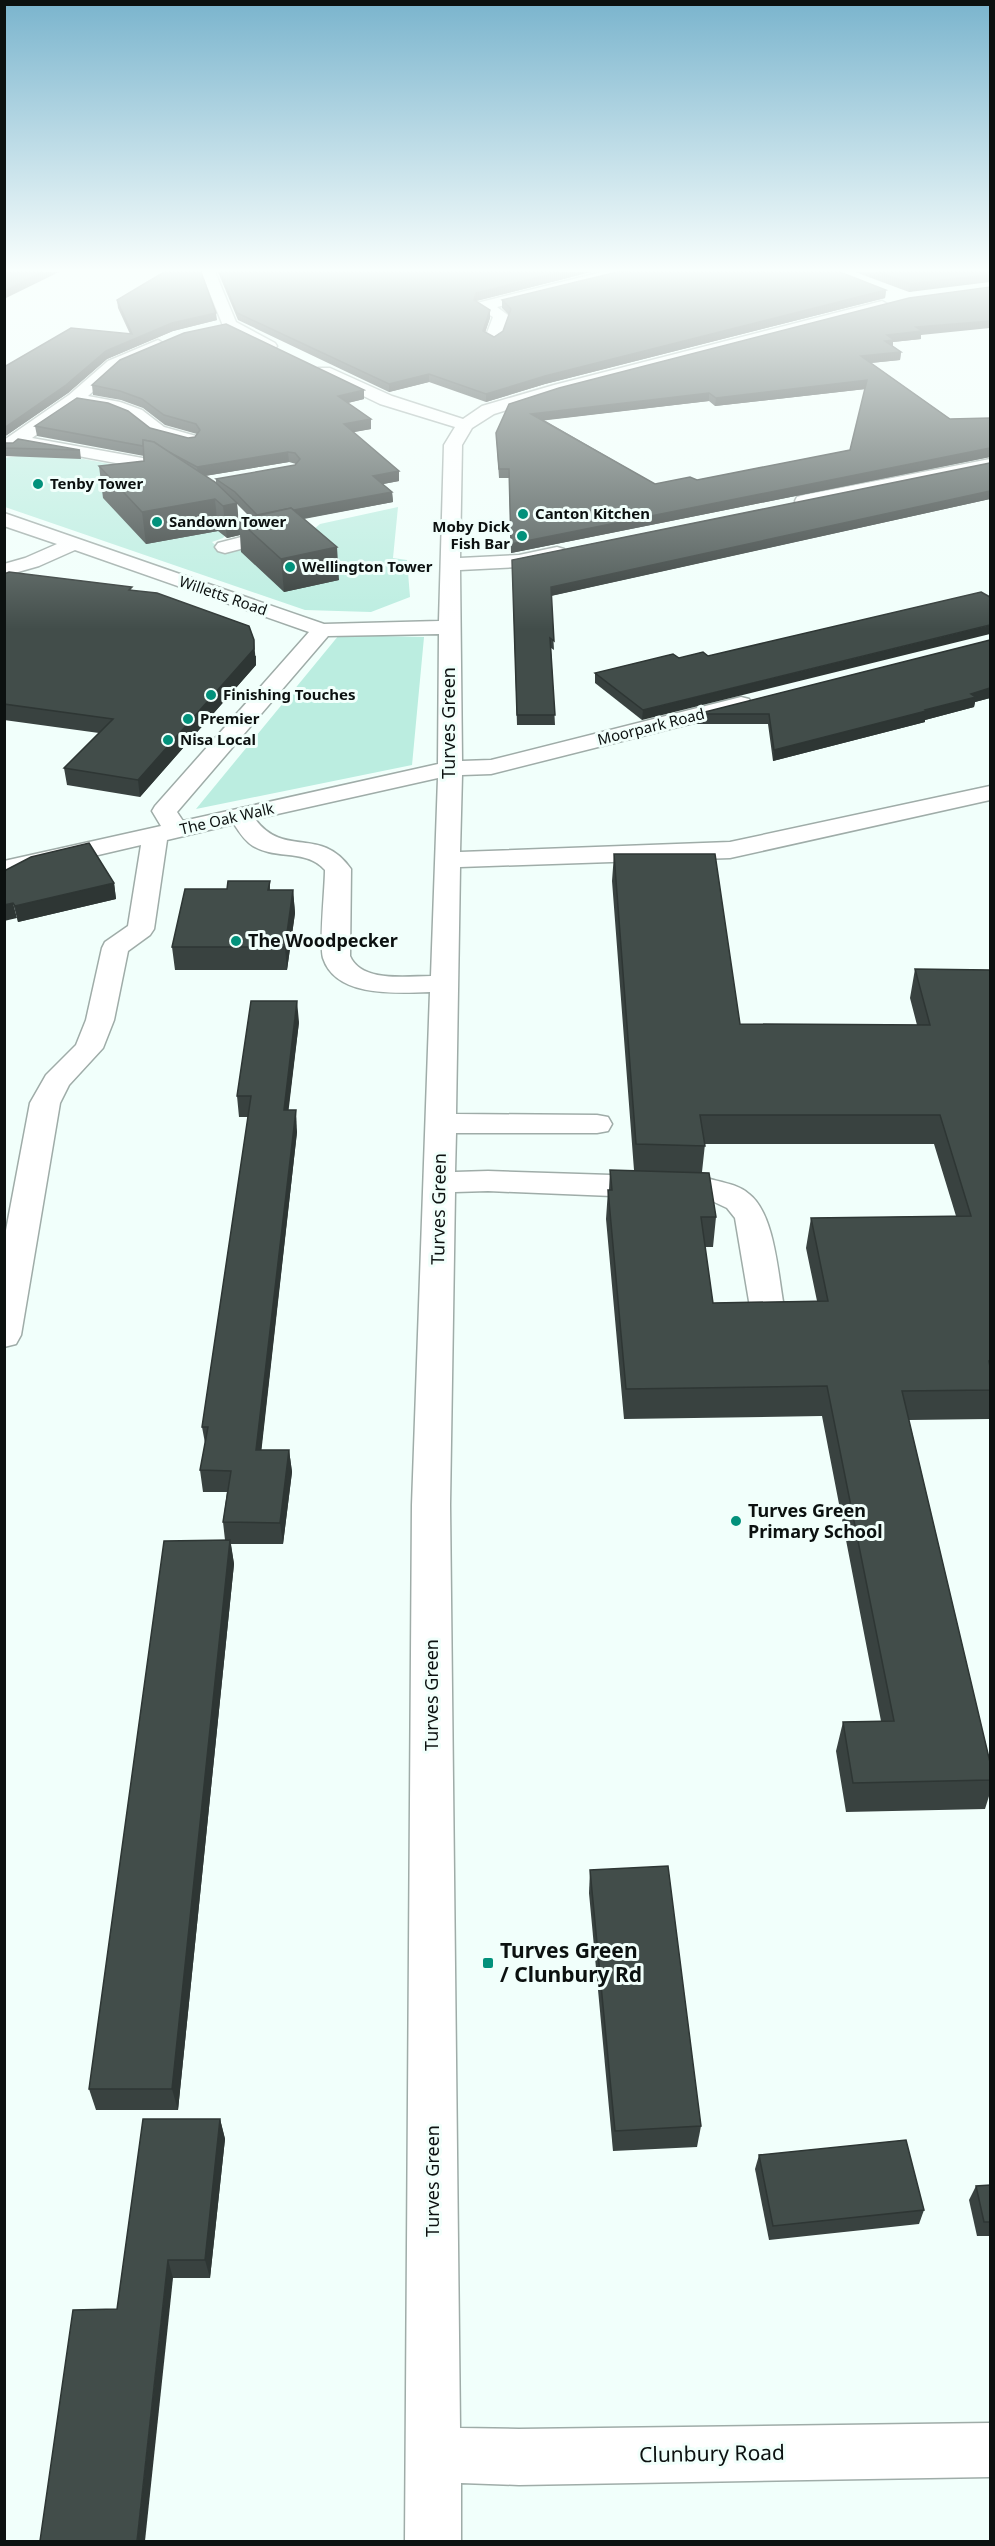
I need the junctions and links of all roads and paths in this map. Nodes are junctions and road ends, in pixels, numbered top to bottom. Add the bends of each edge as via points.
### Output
1 (84, 391) edge
2 (366, 391) edge
3 (551, 391) edge
4 (75, 399) junction
5 (465, 425) junction
6 (158, 431) junction
7 (141, 437) edge
8 (190, 440) edge
9 (12, 443) edge
10 (990, 464) edge
11 (195, 485) edge
12 (786, 505) edge
13 (4, 519) edge
14 (242, 524) edge
15 (75, 543) junction
16 (225, 547) edge
17 (577, 549) edge
18 (450, 566) junction
19 (4, 570) edge
20 (449, 627) junction
21 (321, 630) junction
22 (758, 700) edge
23 (450, 768) junction
24 (990, 794) edge
25 (240, 816) junction
26 (166, 833) junction
27 (447, 861) junction
28 (4, 869) edge
29 (444, 984) junction
30 (441, 1123) junction
31 (597, 1124) dead end
32 (439, 1183) junction
33 (767, 1307) edge
34 (4, 1335) edge
35 (990, 2450) edge
36 (434, 2455) junction
37 (433, 2541) edge

1 - 4 street
2 - 5 street
3 - 5 street via 488,410
4 - 6 street via 136,414
4 - 9 street
5 - 18 street, Turves Green via 453,445
6 - 7 street
6 - 8 street
9 - 11 street via 164,467
10 - 12 street
13 - 15 street, Willetts Road
14 - 16 street via 266,538
15 - 19 street
15 - 21 street, Willetts Road
17 - 18 street via 519,561
18 - 20 street, Turves Green
20 - 21 street, Willetts Road
20 - 23 street, Turves Green
21 - 26 street via 164,811
22 - 23 street, Moorpark Road via 491,767
23 - 25 street, The Oak Walk
23 - 27 street, Turves Green
24 - 27 street via 730,850
25 - 26 street, The Oak Walk
25 - 29 street via 261,841 324,854 332,860 338,869 336,956 350,975 363,980
26 - 28 street, The Oak Walk
26 - 34 street via 141,929 115,948 100,1020 89,1048 56,1081 45,1103
27 - 29 street, Turves Green
29 - 30 street, Turves Green
30 - 31 street
30 - 32 street, Turves Green
32 - 33 street via 706,1188 727,1193 744,1205 751,1218
32 - 36 street, Turves Green via 431,1505
35 - 36 street, Clunbury Road
36 - 37 street, Turves Green

